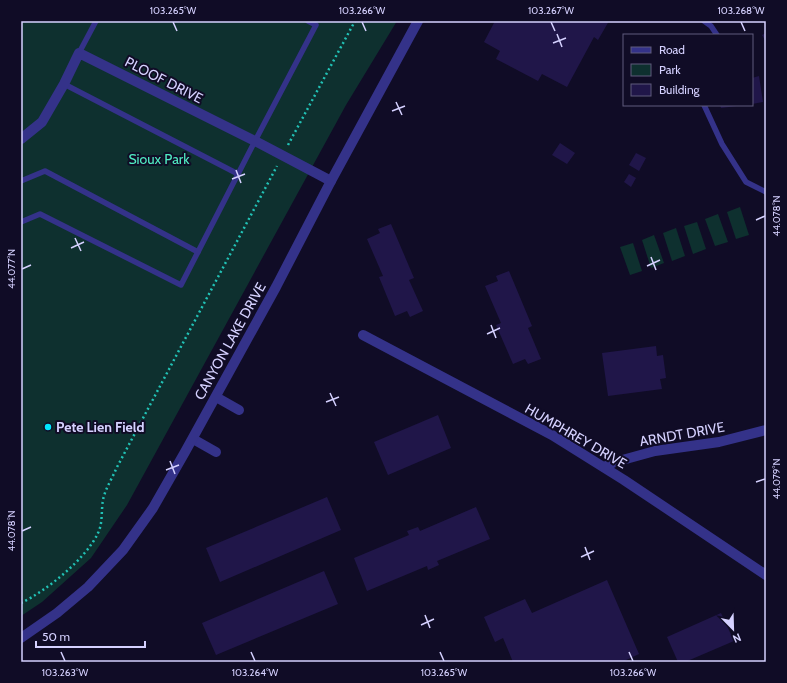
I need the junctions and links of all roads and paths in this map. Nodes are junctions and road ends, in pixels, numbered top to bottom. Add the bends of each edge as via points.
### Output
1 (96, 21) edge
2 (308, 21) edge
3 (355, 21) edge
4 (418, 21) edge
5 (704, 21) edge
6 (716, 34) edge
7 (79, 53) junction
8 (64, 84) junction
9 (704, 106) edge
10 (21, 139) edge
11 (255, 141) junction
12 (282, 155) junction
13 (238, 174) junction
14 (21, 181) edge
15 (331, 181) junction
16 (766, 192) edge
17 (21, 222) edge
18 (198, 252) junction
19 (363, 335) dead end
20 (216, 397) junction
21 (239, 410) dead end
22 (766, 430) edge
23 (193, 439) junction
24 (216, 452) dead end
25 (604, 467) junction
26 (766, 575) edge
27 (21, 603) edge
28 (21, 638) edge

1 - 7 lane
2 - 11 lane via 316,25
3 - 12 path
4 - 15 street, CANYON LAKE DRIVE
5 - 6 lane
7 - 8 street
7 - 11 street, PLOOF DRIVE
8 - 10 street via 42,122
8 - 13 lane
9 - 16 lane via 722,144 746,182
11 - 12 street, PLOOF DRIVE
11 - 13 lane
12 - 15 street, PLOOF DRIVE
12 - 27 path via 116,469 103,499 100,525 92,544 72,566 44,590
13 - 18 lane
14 - 18 lane via 46,171
15 - 20 street, CANYON LAKE DRIVE
17 - 18 lane via 40,214 181,285
19 - 25 street, HUMPHREY DRIVE via 552,435
20 - 21 street
20 - 23 street, CANYON LAKE DRIVE
22 - 25 street, ARNDT DRIVE via 719,442 655,451
23 - 24 street
23 - 28 street, CANYON LAKE DRIVE via 153,508 122,550 72,601
25 - 26 street, HUMPHREY DRIVE

